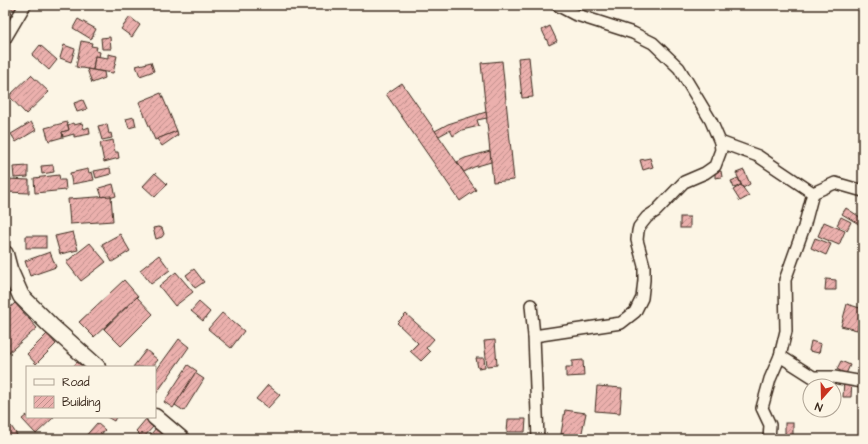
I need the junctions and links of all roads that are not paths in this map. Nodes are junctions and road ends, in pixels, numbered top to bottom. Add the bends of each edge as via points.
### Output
1 (25, 5) edge
2 (557, 5) edge
3 (5, 39) edge
4 (720, 142) junction
5 (863, 191) edge
6 (813, 193) junction
7 (5, 254) edge
8 (530, 305) dead end
9 (534, 336) junction
10 (780, 356) junction
11 (96, 366) edge
12 (863, 382) edge
13 (156, 418) edge
14 (181, 439) edge
15 (538, 439) edge
16 (769, 439) edge

1 - 3 street
2 - 4 street via 574,14 633,33 653,44 678,68 711,121
4 - 6 street via 758,156
4 - 9 street via 721,150 715,166 684,182 639,227 637,240 644,266 644,280 642,298 635,312 621,322
5 - 6 street via 835,184
6 - 10 street via 785,280 786,332
7 - 11 main road via 21,296
8 - 9 street
9 - 15 street
10 - 12 street via 813,377 834,377
10 - 16 street via 762,408 770,425
13 - 14 main road

